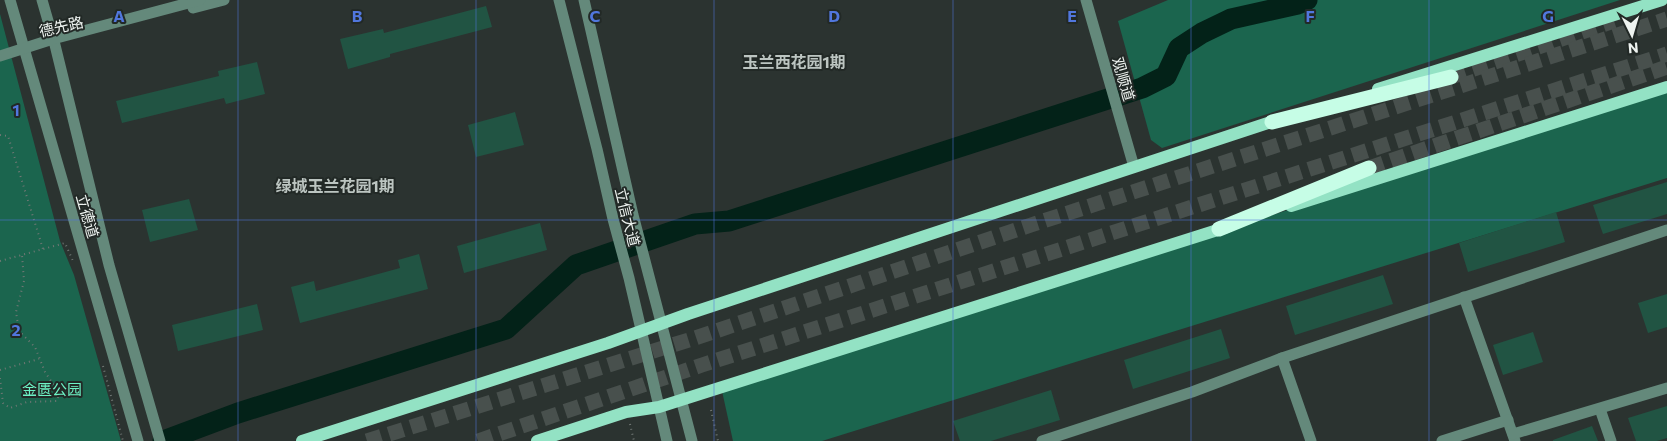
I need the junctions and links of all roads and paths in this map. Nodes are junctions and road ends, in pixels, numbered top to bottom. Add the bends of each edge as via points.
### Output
1 (10, 0) edge
2 (42, 0) edge
3 (200, 0) edge
4 (224, 0) edge
5 (559, 0) edge
6 (584, 0) edge
7 (1086, 0) edge
8 (1092, 0) edge
9 (1662, 0) edge
10 (54, 42) junction
11 (24, 49) junction
12 (0, 56) edge
13 (1451, 76) tunnel mouth
14 (1112, 82) junction
15 (1667, 87) edge
16 (1272, 122) junction
17 (0, 135) edge
18 (1137, 166) junction
19 (1369, 168) tunnel mouth
20 (1219, 229) junction
21 (1667, 230) edge
22 (43, 249) junction
23 (22, 255) junction
24 (0, 261) edge
25 (73, 261) dead end
26 (1464, 297) junction
27 (661, 324) junction
28 (641, 330) junction
29 (1282, 358) junction
30 (39, 359) junction
31 (103, 365) dead end
32 (0, 370) edge
33 (0, 378) edge
34 (1667, 388) edge
35 (682, 398) junction
36 (659, 407) junction
37 (1600, 408) junction
38 (711, 410) dead end
39 (1508, 420) junction
40 (629, 422) dead end
41 (1065, 432) edge
42 (159, 438) edge
43 (1514, 438) edge
44 (123, 441) edge
45 (138, 441) edge
46 (302, 441) edge
47 (537, 441) edge
48 (634, 441) edge
49 (667, 441) edge
50 (692, 441) edge
51 (718, 441) edge
52 (1042, 441) edge
53 (1311, 441) edge
54 (1442, 441) edge
55 (1611, 441) edge

1 - 11 street, 立德道
2 - 10 street, 立德道
3 - 10 street, 德先路
4 - 10 street, 德先路
5 - 28 street, 立信大道
6 - 27 street, 立信大道
7 - 14 street, 观顺道
8 - 14 street, 观顺道
9 - 16 main road
10 - 11 street, 德先路
10 - 42 street, 立德道 via 110,265
11 - 12 street, 德先路
11 - 45 street, 立德道
13 - 16 highway
14 - 18 street, 观顺道
15 - 20 main road
16 - 18 main road
17 - 22 path via 8,136
18 - 27 main road
19 - 20 highway
20 - 35 main road
21 - 26 street
22 - 23 path
22 - 25 path via 65,243
23 - 24 path
23 - 30 path via 24,281 16,312 19,331 35,347
26 - 29 street
26 - 39 street
27 - 28 main road
27 - 35 street, 立信大道
28 - 36 street, 立信大道
28 - 46 main road
29 - 41 street via 1192,392
29 - 53 street
30 - 32 path
30 - 33 path via 59,393 57,401 27,402 10,408 3,403
31 - 44 path
34 - 37 street
35 - 36 main road
35 - 50 street, 立信大道
36 - 47 main road via 626,412
36 - 49 street, 立信大道
37 - 43 street
37 - 55 street
38 - 51 path
39 - 43 street
39 - 54 street
40 - 48 path
41 - 52 street

